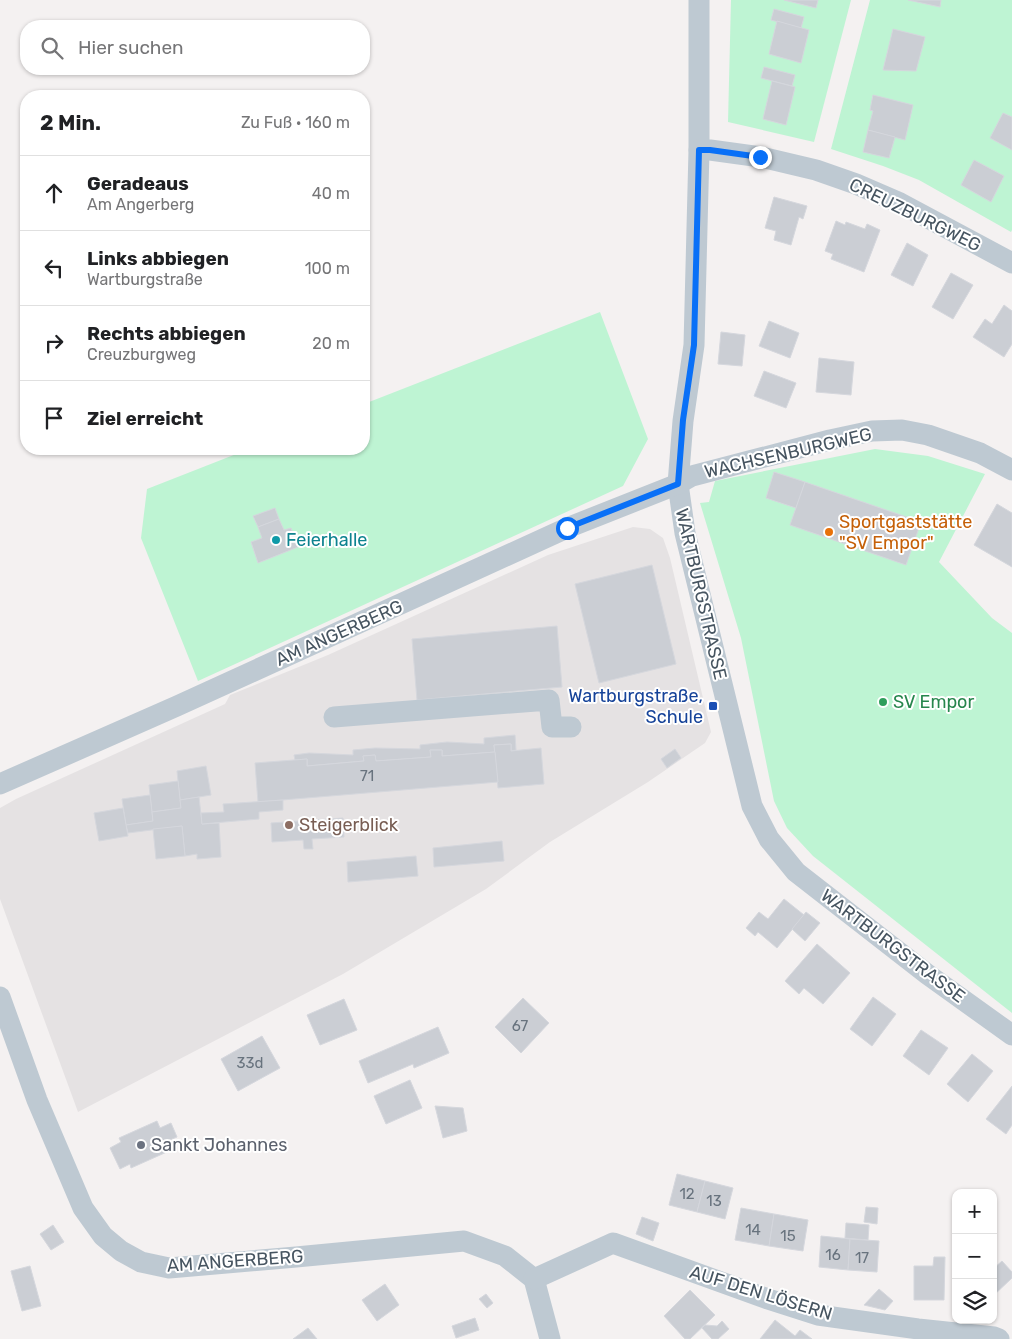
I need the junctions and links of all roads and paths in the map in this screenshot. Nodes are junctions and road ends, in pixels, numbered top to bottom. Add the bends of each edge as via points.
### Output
1 (699, 0) edge
2 (699, 150) junction
3 (1012, 263) edge
4 (1012, 470) edge
5 (678, 484) junction
6 (334, 717) dead end
7 (571, 727) dead end
8 (0, 784) edge
9 (0, 997) edge
10 (1012, 1035) edge
11 (534, 1279) junction
12 (550, 1339) edge
13 (999, 1339) edge

1 - 2 street, WARTBURGSTRASSE
2 - 3 street, CREUZBURGWEG via 760,157 816,170 856,184 900,203
2 - 5 street, WARTBURGSTRASSE via 694,345
4 - 5 street, WACHSENBURGWEG via 980,453 928,435 902,430 872,431 775,453 692,476
5 - 8 street, AM ANGERBERG via 567,528
5 - 10 street, WARTBURGSTRASSE via 685,533 747,788 752,806 769,839 796,872 927,974
6 - 7 street via 549,700 552,727
9 - 11 street, AM ANGERBERG via 37,1100 83,1208 103,1236 141,1262 169,1268 464,1242 505,1256
11 - 12 street
11 - 13 street, AUF DEN LÖSERN via 613,1244 818,1315

